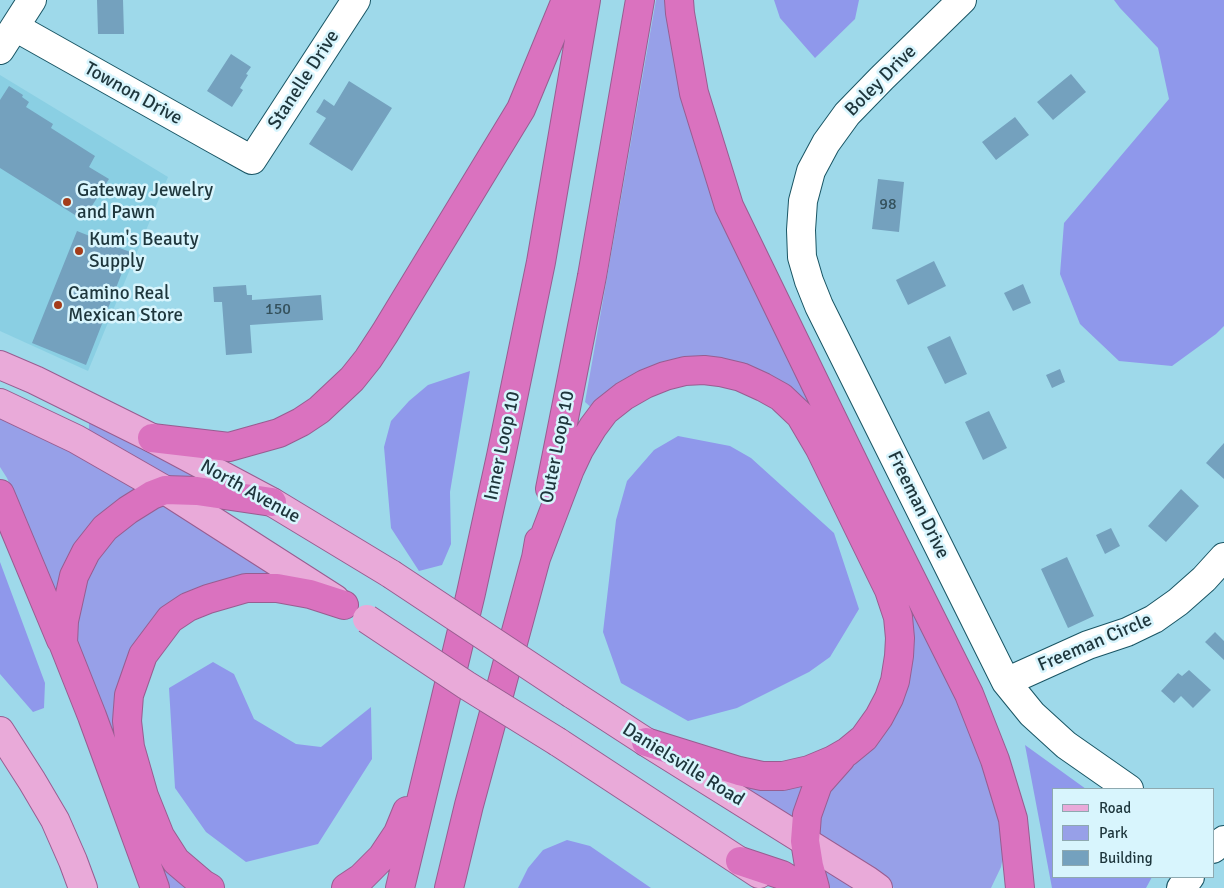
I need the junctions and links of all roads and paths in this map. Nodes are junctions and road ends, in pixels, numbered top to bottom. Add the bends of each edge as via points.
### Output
1 (32, 0) edge
2 (356, 0) edge
3 (566, 0) edge
4 (586, 0) edge
5 (640, 0) edge
6 (679, 0) edge
7 (962, 0) edge
8 (15, 27) junction
9 (0, 50) edge
10 (252, 160) joint
11 (811, 171) joint
12 (0, 365) edge
13 (0, 403) edge
14 (152, 438) junction
15 (165, 490) junction
16 (0, 494) edge
17 (272, 502) junction
18 (1224, 557) edge
19 (536, 558) junction
20 (344, 605) junction
21 (489, 639) joint
22 (63, 643) junction
23 (1006, 682) junction
24 (0, 730) edge
25 (437, 735) junction
26 (646, 742) junction
27 (847, 752) junction
28 (1128, 788) edge
29 (1014, 819) junction
30 (1224, 840) edge
31 (805, 841) junction
32 (1214, 848) edge
33 (740, 861) junction
34 (1189, 878) edge
35 (83, 888) edge
36 (155, 888) edge
37 (210, 888) edge
38 (346, 888) edge
39 (400, 888) edge
40 (448, 888) edge
41 (780, 888) edge
42 (803, 888) edge
43 (815, 888) edge
44 (878, 888) edge
45 (999, 888) edge
46 (1020, 888) edge
47 (1181, 888) edge

1 - 8 street
2 - 10 street, Stanelle Drive
3 - 14 highway via 521,109 385,333 352,379 319,410 278,433 229,447
4 - 25 highway, Inner Loop 10 via 537,282
5 - 19 highway, Outer Loop 10 via 592,276
6 - 29 highway via 694,93 729,206 969,694
7 - 11 street, Boley Drive via 847,114
8 - 9 street
8 - 10 street, Townon Drive
11 - 23 street, Freeman Drive via 803,201 801,230 802,257 815,297
12 - 14 main road, North Avenue
13 - 15 main road via 76,439
14 - 17 main road, North Avenue
15 - 17 highway via 197,491
15 - 20 main road
15 - 22 highway via 128,510 105,528 86,552 69,592
16 - 22 highway
17 - 21 main road, North Avenue, bridge via 391,574
18 - 23 street, Freeman Circle via 1204,579 1154,619
19 - 27 highway via 579,450 605,411 624,396 665,376 704,370 741,377 781,397 800,415 820,449 889,590 898,617 899,656 889,698 864,738
19 - 40 highway, Outer Loop 10
20 - 33 main road, bridge
20 - 37 highway via 277,588 246,588 188,607 170,619 144,655 130,695 127,721 130,747 160,836 176,861
21 - 26 main road, Danielsville Road, bridge
22 - 36 highway
23 - 28 street, Freeman Drive via 1032,714 1066,745
24 - 35 main road via 55,820
25 - 38 highway via 398,833 382,857
25 - 39 highway, Inner Loop 10
26 - 27 highway via 762,776 783,776 809,770
26 - 31 main road, Danielsville Road
27 - 31 highway via 818,784 807,815
29 - 45 highway via 1005,878
29 - 46 highway
30 - 32 street
31 - 43 highway
31 - 44 main road, Danielsville Road
33 - 41 main road
33 - 42 highway via 782,875
34 - 47 street

